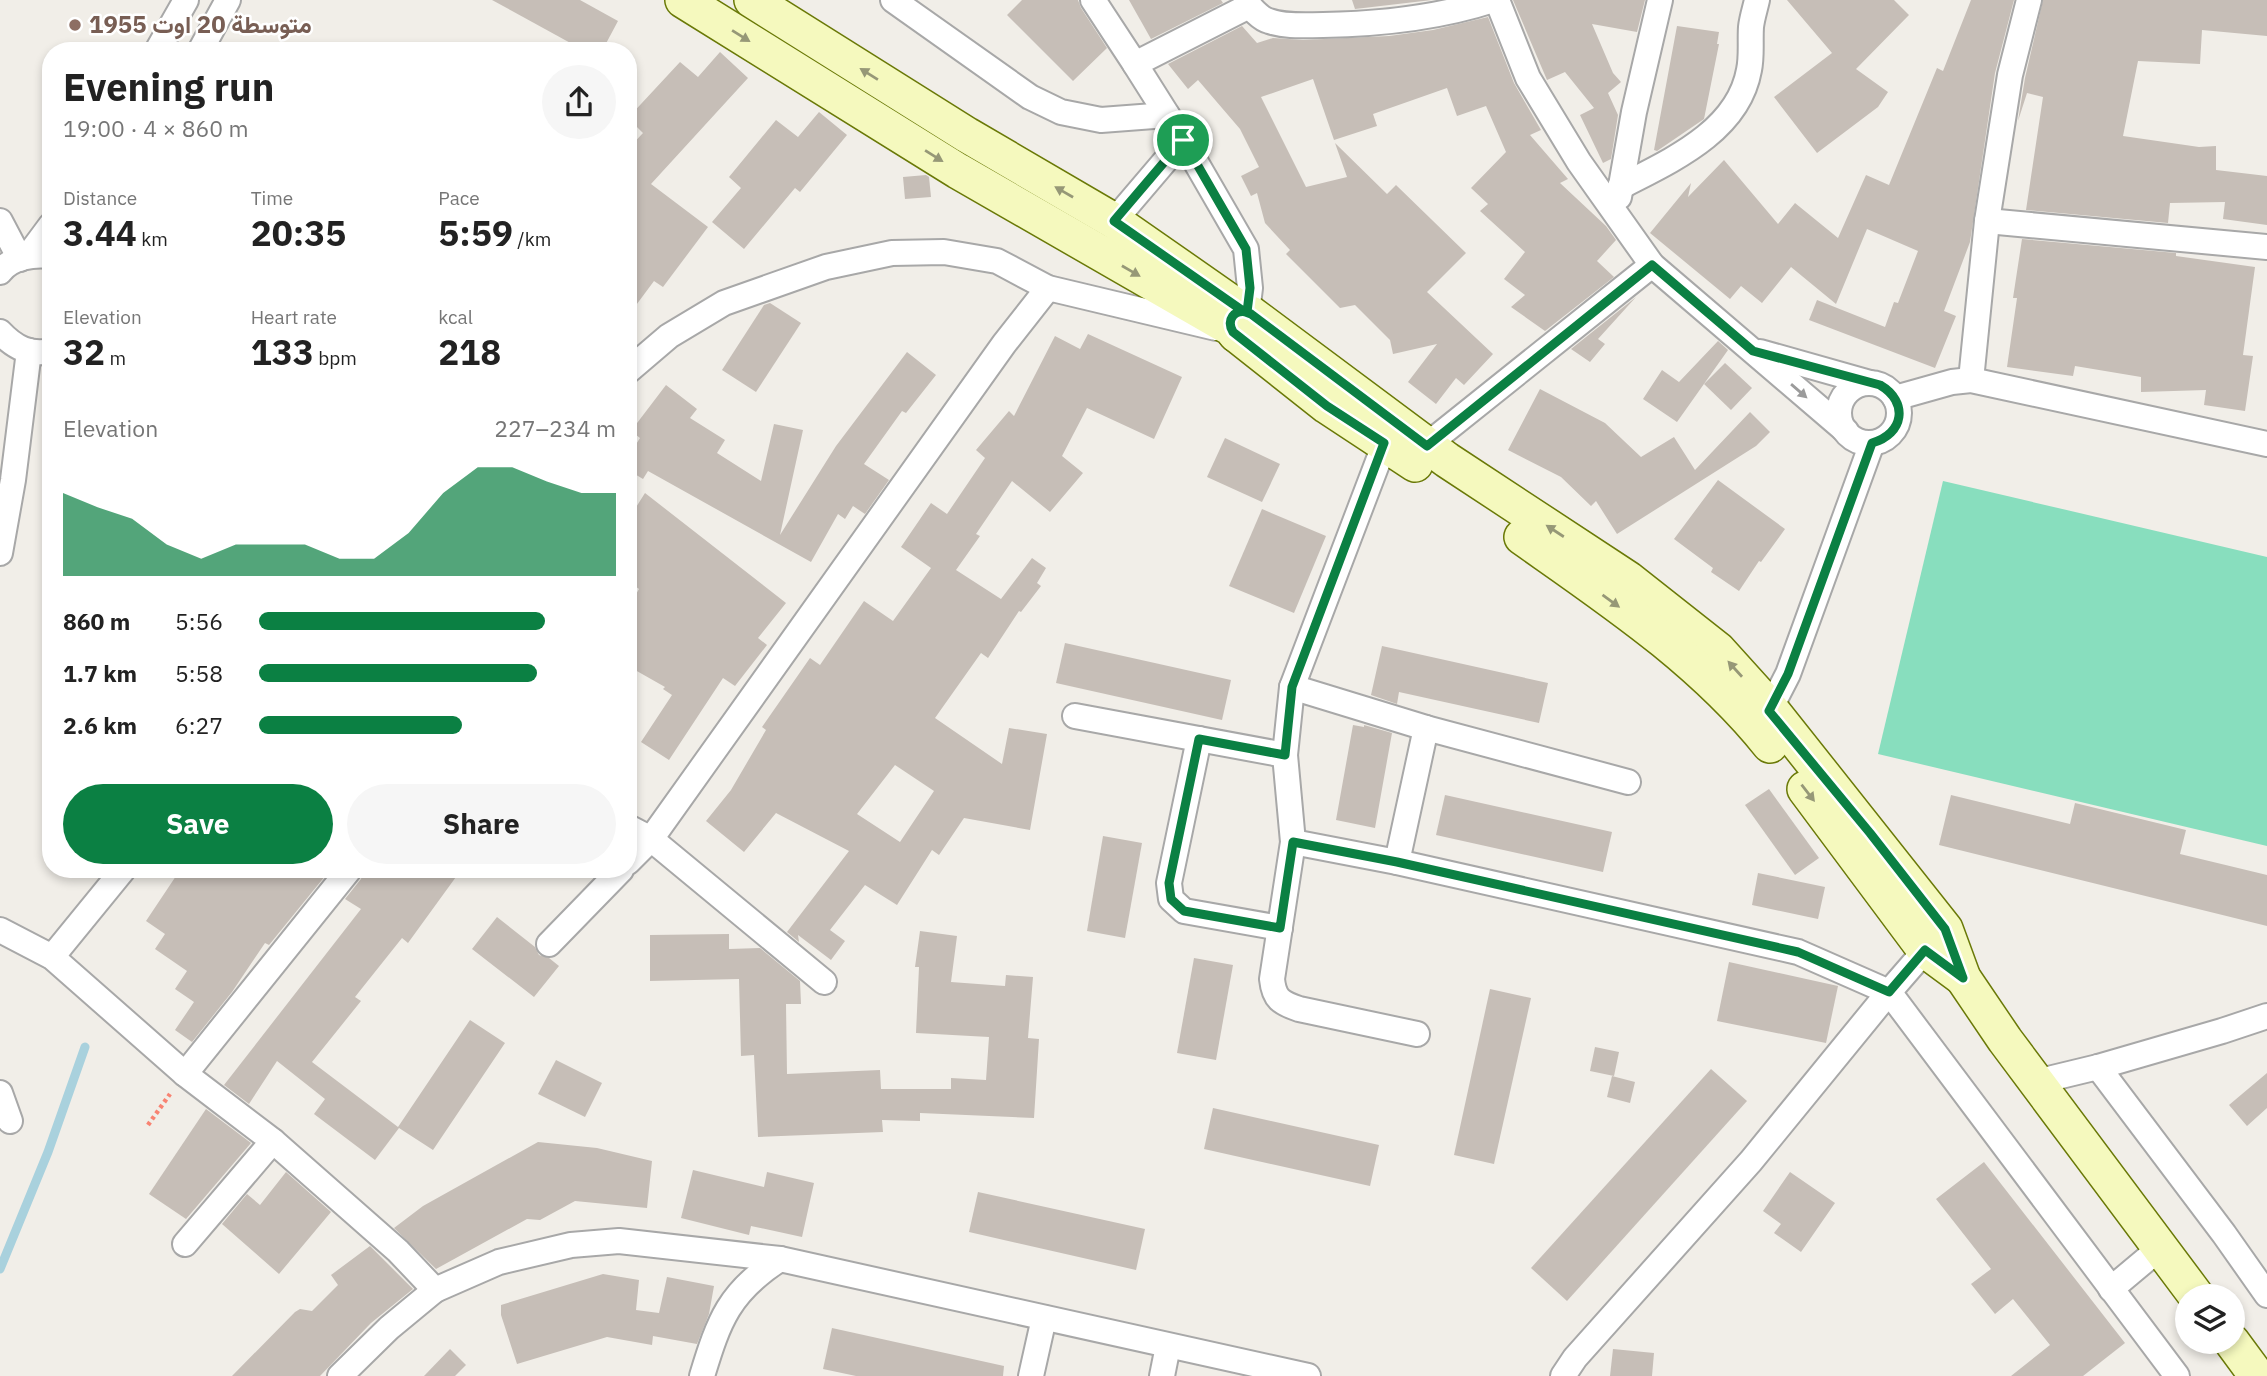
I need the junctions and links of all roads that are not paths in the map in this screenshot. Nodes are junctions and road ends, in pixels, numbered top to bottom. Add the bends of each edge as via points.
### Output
1 (186, 0) edge
2 (228, 0) edge
3 (683, 0) edge
4 (752, 0) edge
5 (893, 0) edge
6 (1093, 0) edge
7 (1495, 0) edge
8 (1660, 0) edge
9 (1757, 0) edge
10 (2029, 0) edge
11 (1248, 3) edge
12 (162, 42) edge
13 (205, 42) edge
14 (1135, 64) junction
15 (1167, 115) junction
16 (1183, 140) junction
17 (1620, 187) junction
18 (1615, 215) junction
19 (0, 220) edge
20 (1114, 221) junction
21 (1987, 221) junction
22 (42, 235) edge
23 (2267, 247) edge
24 (17, 263) edge
25 (1652, 265) junction
26 (1048, 288) junction
27 (1240, 322) junction
28 (0, 332) edge
29 (1753, 351) junction
30 (42, 354) edge
31 (42, 363) edge
32 (637, 363) edge
33 (1971, 380) junction
34 (1870, 383) junction
35 (1895, 398) junction
36 (1846, 431) junction
37 (1389, 432) junction
38 (1872, 443) junction
39 (2267, 444) edge
40 (1427, 446) junction
41 (0, 553) edge
42 (1292, 687) junction
43 (1075, 716) dead end
44 (1762, 718) junction
45 (1426, 728) junction
46 (1199, 739) junction
47 (1285, 755) junction
48 (1628, 782) dead end
49 (637, 832) edge
50 (651, 839) junction
51 (1293, 842) junction
52 (637, 853) edge
53 (1397, 862) junction
54 (116, 878) edge
55 (343, 878) edge
56 (613, 878) edge
57 (1280, 928) junction
58 (0, 930) edge
59 (1935, 939) junction
60 (548, 944) dead end
61 (52, 957) junction
62 (824, 982) dead end
63 (1889, 992) junction
64 (2267, 1016) edge
65 (1417, 1034) dead end
66 (2098, 1067) junction
67 (185, 1074) junction
68 (2036, 1082) junction
69 (0, 1093) edge
70 (9, 1121) dead end
71 (273, 1141) junction
72 (185, 1244) dead end
73 (2160, 1248) junction
74 (780, 1259) junction
75 (2187, 1284) edge
76 (2111, 1289) junction
77 (435, 1290) junction
78 (2267, 1295) edge
79 (1044, 1318) junction
80 (1168, 1346) junction
81 (2241, 1354) edge
82 (340, 1376) edge
83 (702, 1376) edge
84 (1031, 1376) edge
85 (1163, 1376) edge
86 (1308, 1376) edge
87 (1563, 1376) edge
88 (2177, 1376) edge
89 (2257, 1376) edge

1 - 12 street
2 - 13 street
3 -> 27 main road via 958,171
20 -> 4 main road
5 - 15 street via 1030,97 1061,112 1101,120
6 - 14 street
7 - 11 street via 1457,12 1363,24 1287,25 1267,21
7 - 18 street via 1528,78
8 - 17 street
9 - 17 street via 1749,71 1740,98 1719,125 1678,157
10 - 21 street via 2010,75
11 - 14 street
14 - 15 street
15 - 16 street
16 - 20 street
16 - 27 street via 1246,249 1250,288
17 - 18 street
18 - 25 street
19 - 24 street
20 - 27 main road
21 - 23 street
21 - 33 street
22 - 24 street
25 - 29 street
25 - 40 street
26 - 27 street
26 - 32 street via 997,261 944,252 892,253 826,267 724,303 669,336
26 - 50 street
27 - 37 main road
28 - 30 street via 13,345
29 - 34 street
29 -> 36 street
31 - 41 street
33 - 35 street
33 - 39 street
34 - 35 street via 1889,390
34 - 36 street via 1844,395 1839,414
35 - 38 street via 1899,417 1895,427
36 - 38 street
37 - 40 main road
37 - 42 street
37 -> 44 main road
38 - 44 street via 1788,674
44 -> 40 main road via 1765,702 1718,650 1628,579
42 - 45 street
42 - 47 street
43 - 46 street
44 - 59 main road via 1862,823
45 - 48 street
45 - 53 street
46 - 47 street
46 - 57 street via 1169,883 1171,899 1184,911
47 - 51 street
49 - 50 street
50 - 52 street
50 - 62 street
51 - 53 street
51 - 57 street
53 - 63 street via 1798,952
54 - 61 street
55 - 67 street
56 - 60 street
57 - 65 street via 1272,979 1281,1003
58 - 61 street
59 - 63 street
59 - 68 main road
61 - 67 street
63 - 76 street
63 - 87 street via 1751,1161
64 - 66 street
66 - 68 street
66 - 78 street
67 - 71 street
68 - 73 main road
69 - 70 street
71 - 72 street
71 - 77 street via 398,1251
73 - 75 main road
73 - 76 street
74 - 77 street via 619,1241 571,1245 499,1262
74 - 79 street
74 - 83 street via 755,1275 726,1311
76 - 88 street
77 - 82 street
79 - 80 street
79 - 84 street
80 - 85 street
80 - 86 street
81 - 89 main road

